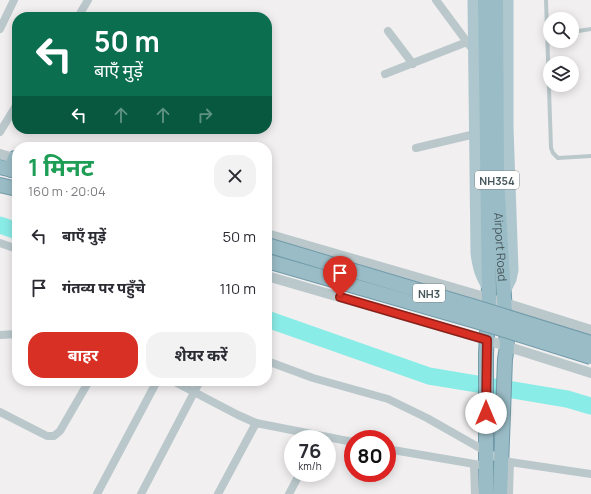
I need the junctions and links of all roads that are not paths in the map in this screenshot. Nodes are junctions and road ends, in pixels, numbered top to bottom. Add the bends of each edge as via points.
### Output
1 (14, 0) edge
2 (88, 0) edge
3 (436, 0) edge
4 (474, 0) edge
5 (485, 0) edge
6 (496, 0) edge
7 (507, 0) edge
8 (546, 0) edge
9 (81, 12) edge
10 (547, 12) edge
11 (0, 29) edge
12 (591, 29) edge
13 (388, 31) dead end
14 (579, 31) edge
15 (470, 48) junction
16 (549, 48) edge
17 (413, 64) junction
18 (385, 74) dead end
19 (12, 112) edge
20 (0, 132) edge
21 (475, 134) junction
22 (416, 148) dead end
23 (0, 154) edge
24 (591, 156) edge
25 (12, 165) edge
26 (0, 185) edge
27 (12, 189) edge
28 (272, 235) edge
29 (0, 243) edge
30 (272, 246) edge
31 (12, 247) edge
32 (272, 262) edge
33 (272, 278) edge
34 (489, 293) junction
35 (505, 297) junction
36 (591, 330) edge
37 (12, 334) edge
38 (0, 335) edge
39 (591, 343) edge
40 (486, 347) junction
41 (506, 353) junction
42 (591, 357) edge
43 (272, 363) edge
44 (591, 373) edge
45 (86, 386) edge
46 (153, 386) edge
47 (183, 386) edge
48 (197, 386) edge
49 (194, 392) junction
50 (0, 412) edge
51 (256, 423) junction
52 (285, 430) edge
53 (485, 450) junction
54 (396, 451) edge
55 (505, 461) junction
56 (480, 466) junction
57 (591, 474) edge
58 (295, 482) edge
59 (97, 494) edge
60 (141, 494) edge
61 (218, 494) edge
62 (289, 494) edge
63 (475, 494) edge
64 (486, 494) edge
65 (500, 494) edge
66 (509, 494) edge

1 - 11 street
2 - 9 street
3 - 15 street
4 - 15 main road
5 - 34 highway, Airport Road / NH354
6 - 35 highway, Airport Road / NH354 via 497,178
7 - 35 main road via 507,128 512,270
8 - 10 lane
12 - 14 lane
13 - 17 street
15 - 17 street
15 - 21 main road
16 - 24 lane via 551,148 558,158 562,159
17 - 18 street
19 - 20 street
21 - 22 street
21 - 34 main road via 478,260
23 - 25 street
26 - 27 highway
28 - 34 street
29 - 31 street
30 - 39 highway, NH3, bridge
32 - 42 highway, NH3, bridge
33 - 40 street
34 - 35 street
34 - 40 highway, Airport Road / NH354
35 - 36 street
35 - 41 highway, Airport Road / NH354
37 - 38 street
40 - 41 street
40 - 53 highway, Airport Road / NH354
41 - 44 street
41 - 55 highway, Airport Road / NH354 via 502,429
43 - 53 street via 307,376 388,399
45 - 50 street via 60,431 54,436 47,436
46 - 59 street
47 - 49 street
48 - 49 street
49 - 51 street
49 - 60 street
51 - 52 street
51 - 61 street
53 - 55 street
53 - 56 highway, Airport Road / NH354
54 - 56 street
55 - 57 street
55 - 65 highway, Airport Road / NH354
55 - 66 street
56 - 63 street
56 - 64 highway, Airport Road / NH354
58 - 62 street

